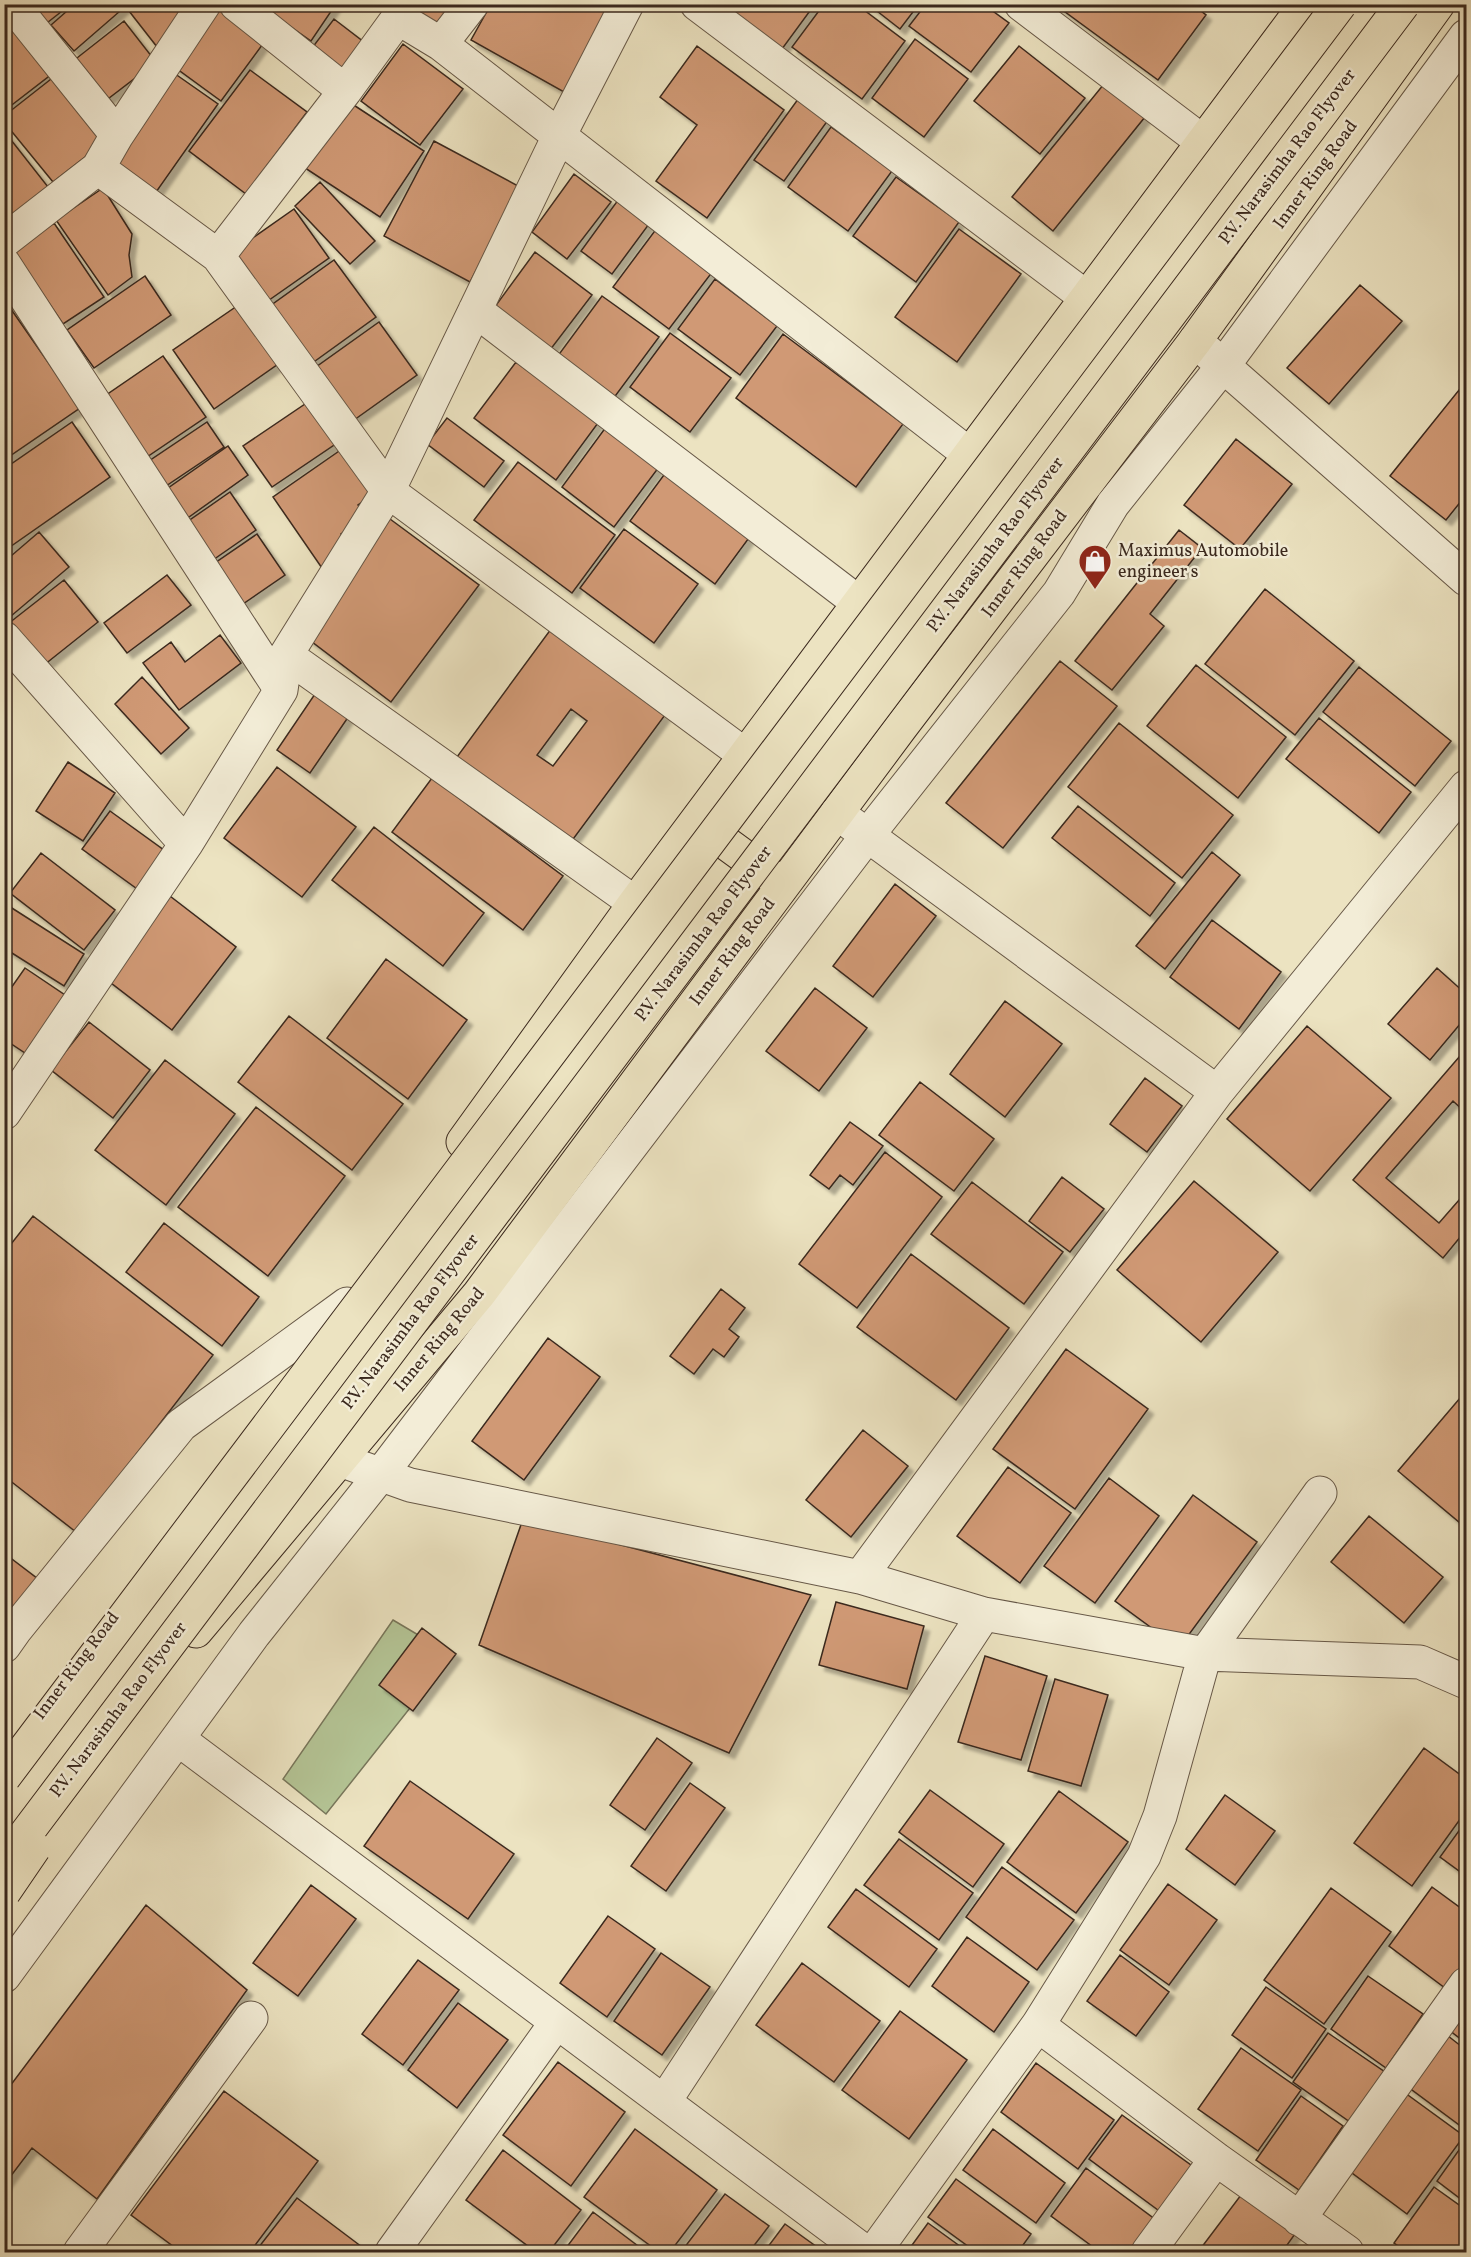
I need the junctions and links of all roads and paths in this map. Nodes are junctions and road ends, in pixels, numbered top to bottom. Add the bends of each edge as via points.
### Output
1 (12, 4) edge
2 (204, 4) edge
3 (236, 4) edge
4 (472, 4) edge
5 (627, 4) edge
6 (697, 4) edge
7 (1021, 4) edge
8 (1306, 4) edge
9 (1340, 4) edge
10 (1403, 4) edge
11 (1438, 4) edge
12 (1467, 36) edge
13 (441, 44) junction
14 (345, 91) junction
15 (117, 135) junction
16 (559, 136) junction
17 (1203, 142) junction
18 (98, 168) junction
19 (4, 241) edge
20 (218, 256) junction
21 (4, 264) edge
22 (1087, 298) junction
23 (475, 310) junction
24 (1195, 341) junction
25 (1224, 366) junction
26 (970, 455) junction
27 (388, 491) junction
28 (1467, 579) edge
29 (859, 603) junction
30 (4, 638) edge
31 (286, 655) junction
32 (281, 690) junction
33 (745, 755) junction
34 (1467, 787) edge
35 (837, 813) junction
36 (697, 822) junction
37 (867, 836) junction
38 (186, 844) junction
39 (783, 885) junction
40 (635, 903) junction
41 (1217, 1092) junction
42 (4, 1113) edge
43 (347, 1304) junction
44 (340, 1460) junction
45 (381, 1474) junction
46 (1320, 1493) dead end
47 (860, 1577) junction
48 (145, 1589) junction
49 (984, 1614) junction
50 (187, 1620) junction
51 (4, 1646) edge
52 (1206, 1654) junction
53 (1467, 1682) edge
54 (178, 1739) junction
55 (4, 1757) edge
56 (4, 1763) edge
57 (4, 1777) edge
58 (4, 1863) edge
59 (4, 1882) edge
60 (4, 1892) edge
61 (4, 1976) edge
62 (1467, 1984) edge
63 (251, 2018) dead end
64 (556, 2023) junction
65 (1038, 2025) junction
66 (664, 2102) junction
67 (1216, 2159) junction
68 (1299, 2219) junction
69 (80, 2253) edge
70 (392, 2253) edge
71 (865, 2253) edge
72 (874, 2253) edge
73 (1148, 2253) edge
74 (1347, 2253) edge

1 - 15 street
2 - 15 street
3 - 14 street
4 - 13 street
5 - 16 street
6 - 22 street
7 - 17 street
8 - 17 main road, Inner Ring Road
9 - 48 main road, bridge
10 - 50 main road, P.V. Narasimha Rao Flyover, bridge
11 - 24 main road, Inner Ring Road
12 - 25 street
13 - 14 street via 398,18
13 - 16 street
14 - 20 street
15 - 18 street
16 - 23 street
16 - 26 street
17 - 22 main road, Inner Ring Road
18 - 19 street
18 - 20 street
20 - 27 street
21 - 32 street
22 - 26 main road, Inner Ring Road
23 - 27 street
23 - 29 street
24 - 25 street
24 - 35 main road, Inner Ring Road
25 - 28 street
25 - 37 street via 1113,504 1059,593
26 - 29 main road, Inner Ring Road
27 - 31 street
27 - 33 street
29 - 33 main road, Inner Ring Road
30 - 38 street
31 - 32 street
31 - 40 street
32 - 38 street
33 - 36 main road, Inner Ring Road
34 - 41 street
35 - 37 street
35 - 39 main road, Inner Ring Road
36 - 39 main road
36 - 40 main road, Inner Ring Road
37 - 41 street
37 - 45 street
38 - 42 street
39 - 44 main road, Inner Ring Road via 479,1294
40 - 43 main road, Inner Ring Road
41 - 47 street
43 - 51 street via 182,1425
43 - 56 main road, Inner Ring Road
44 - 45 street
44 - 59 main road, Inner Ring Road via 135,1705
45 - 47 street via 410,1485
45 - 54 street via 254,1634
46 - 52 street
47 - 49 street
48 - 55 main road, bridge
48 - 57 main road, bridge
49 - 52 street
49 - 66 street
50 - 58 main road, P.V. Narasimha Rao Flyover, bridge
50 - 60 main road, bridge
52 - 53 street via 1420,1662
52 - 65 street via 1160,1816 1144,1856
54 - 61 street
54 - 64 street
62 - 68 street
63 - 69 street
64 - 66 street
64 - 70 street
65 - 67 street
65 - 72 street
66 - 71 street
67 - 68 street
67 - 73 street
68 - 74 street

